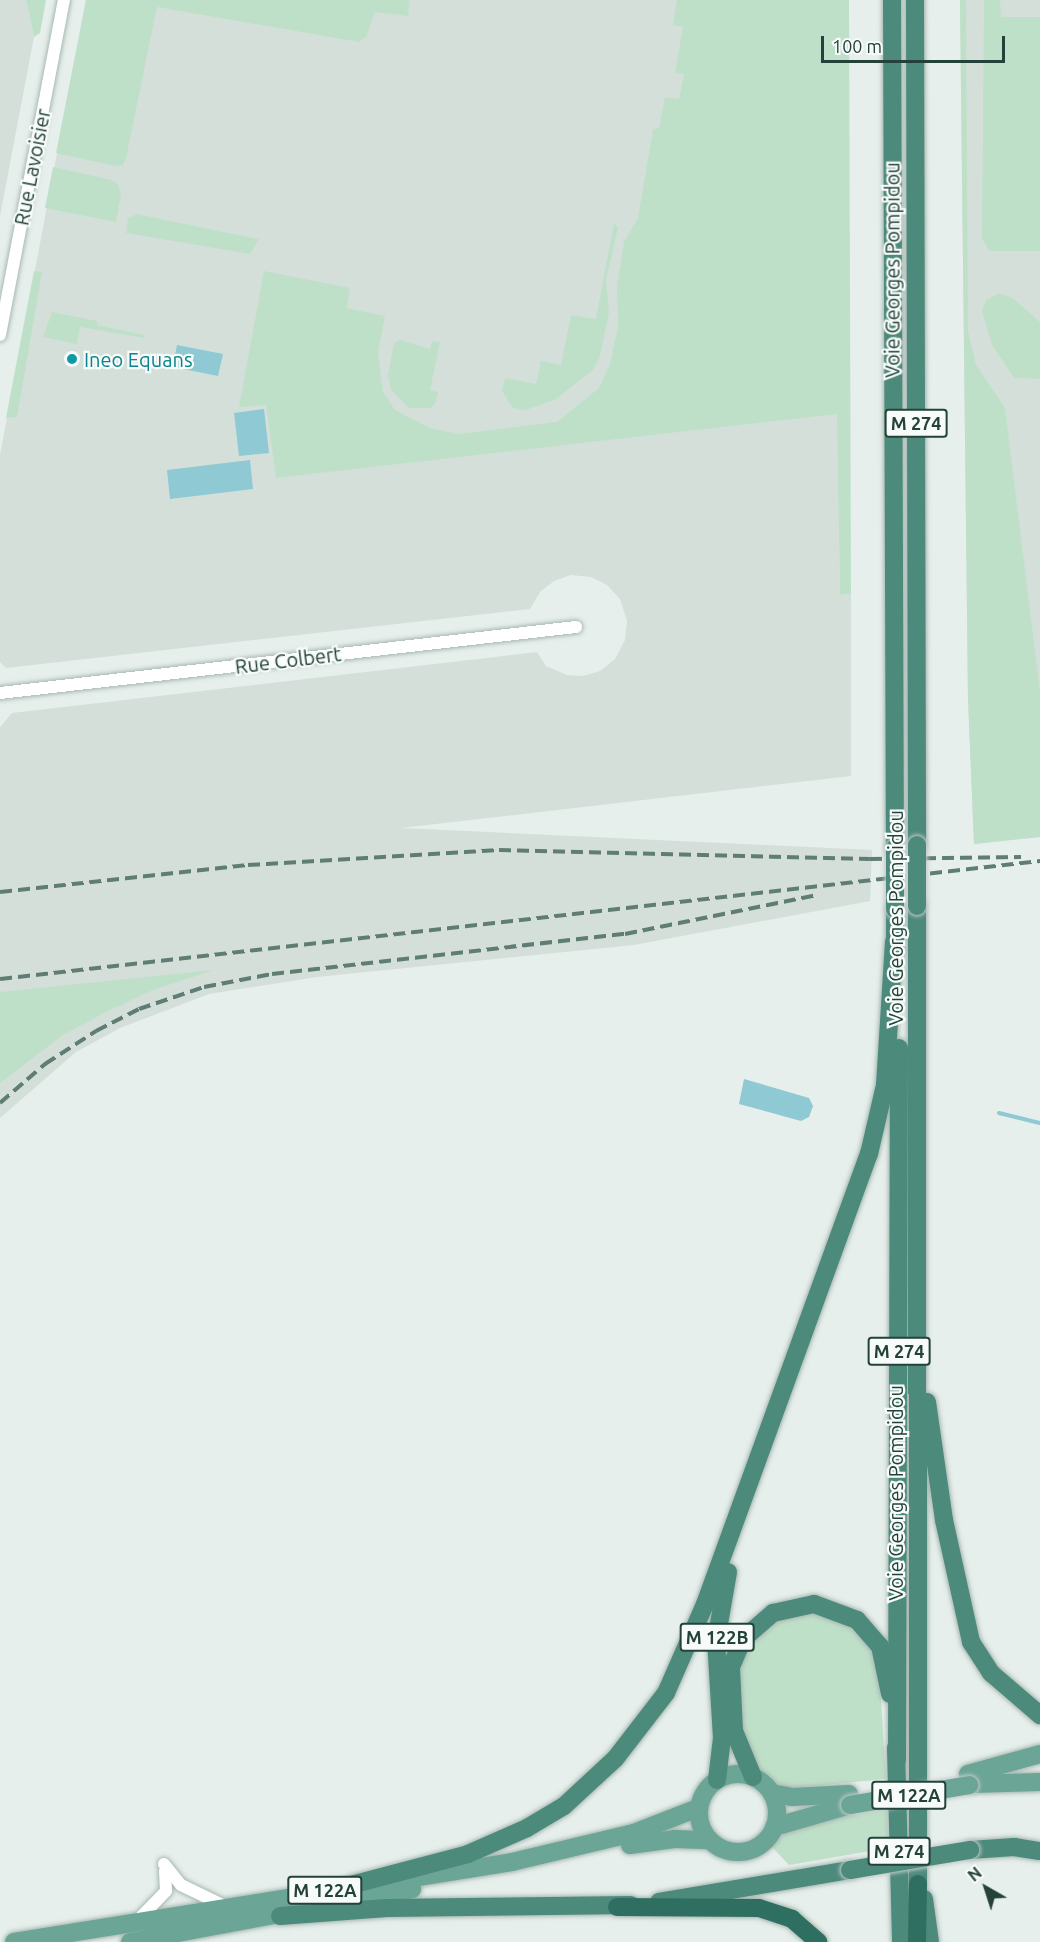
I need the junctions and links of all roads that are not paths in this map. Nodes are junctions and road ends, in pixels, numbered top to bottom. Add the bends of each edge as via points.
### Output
1 (64, 0) edge
2 (892, 0) edge
3 (915, 0) edge
4 (0, 335) edge
5 (576, 627) dead end
6 (0, 693) edge
7 (894, 941) junction
8 (918, 1334) junction
9 (745, 1497) junction
10 (1040, 1715) edge
11 (1040, 1754) edge
12 (897, 1760) junction
13 (753, 1777) junction
14 (969, 1779) junction
15 (717, 1780) junction
16 (1040, 1782) edge
17 (772, 1793) junction
18 (849, 1799) junction
19 (698, 1808) junction
20 (774, 1827) junction
21 (919, 1835) junction
22 (709, 1840) junction
23 (1040, 1851) edge
24 (351, 1885) junction
25 (226, 1907) junction
26 (617, 1907) junction
27 (280, 1916) junction
28 (136, 1922) junction
29 (14, 1942) edge
30 (130, 1942) edge
31 (818, 1942) edge
32 (901, 1942) edge
33 (917, 1942) edge
34 (930, 1942) edge

1 - 4 street, Rue Lavoisier
2 - 7 highway, Voie Georges Pompidou / M 274, bridge
3 - 8 highway, Voie Georges Pompidou / M 274, bridge
5 - 6 street, Rue Colbert
7 - 9 highway via 885,1085 869,1154
7 - 12 highway, Voie Georges Pompidou / M 274 via 898,1040
8 - 10 highway via 944,1520 965,1623 975,1652 991,1673
8 - 21 highway, Voie Georges Pompidou / M 274
9 - 15 highway, M 122B via 719,1610 716,1641 722,1761
9 - 24 highway via 681,1665 651,1716 615,1759 564,1806 502,1840 468,1854
11 - 14 main road, M 122A
12 - 13 highway via 889,1679 880,1646 870,1631 834,1608 796,1606 773,1613 752,1628 736,1651 731,1667 734,1731
12 - 32 highway, M 274
13 - 15 main road via 735,1774
13 - 17 main road
14 - 16 main road, M 122A
14 - 18 main road, M 122A
15 - 19 main road via 701,1797
17 - 18 main road
17 - 20 main road via 777,1816
18 - 20 main road
19 - 22 main road via 702,1831
19 - 24 main road, M 122A via 634,1833 512,1862
20 - 22 main road via 761,1845 751,1850 728,1851
21 - 33 highway, M 274
21 - 34 highway
22 - 27 main road, M 122A via 654,1840
23 - 26 highway, M 122A, bridge via 1014,1847 970,1850
24 - 25 main road, M 122A
25 - 28 main road, M 122A
25 - 28 street via 181,1885 164,1864 166,1891
26 - 27 highway, M 122A via 432,1906
26 - 31 highway via 759,1908 792,1920
27 - 30 main road, M 122A
28 - 29 main road, M 122A

